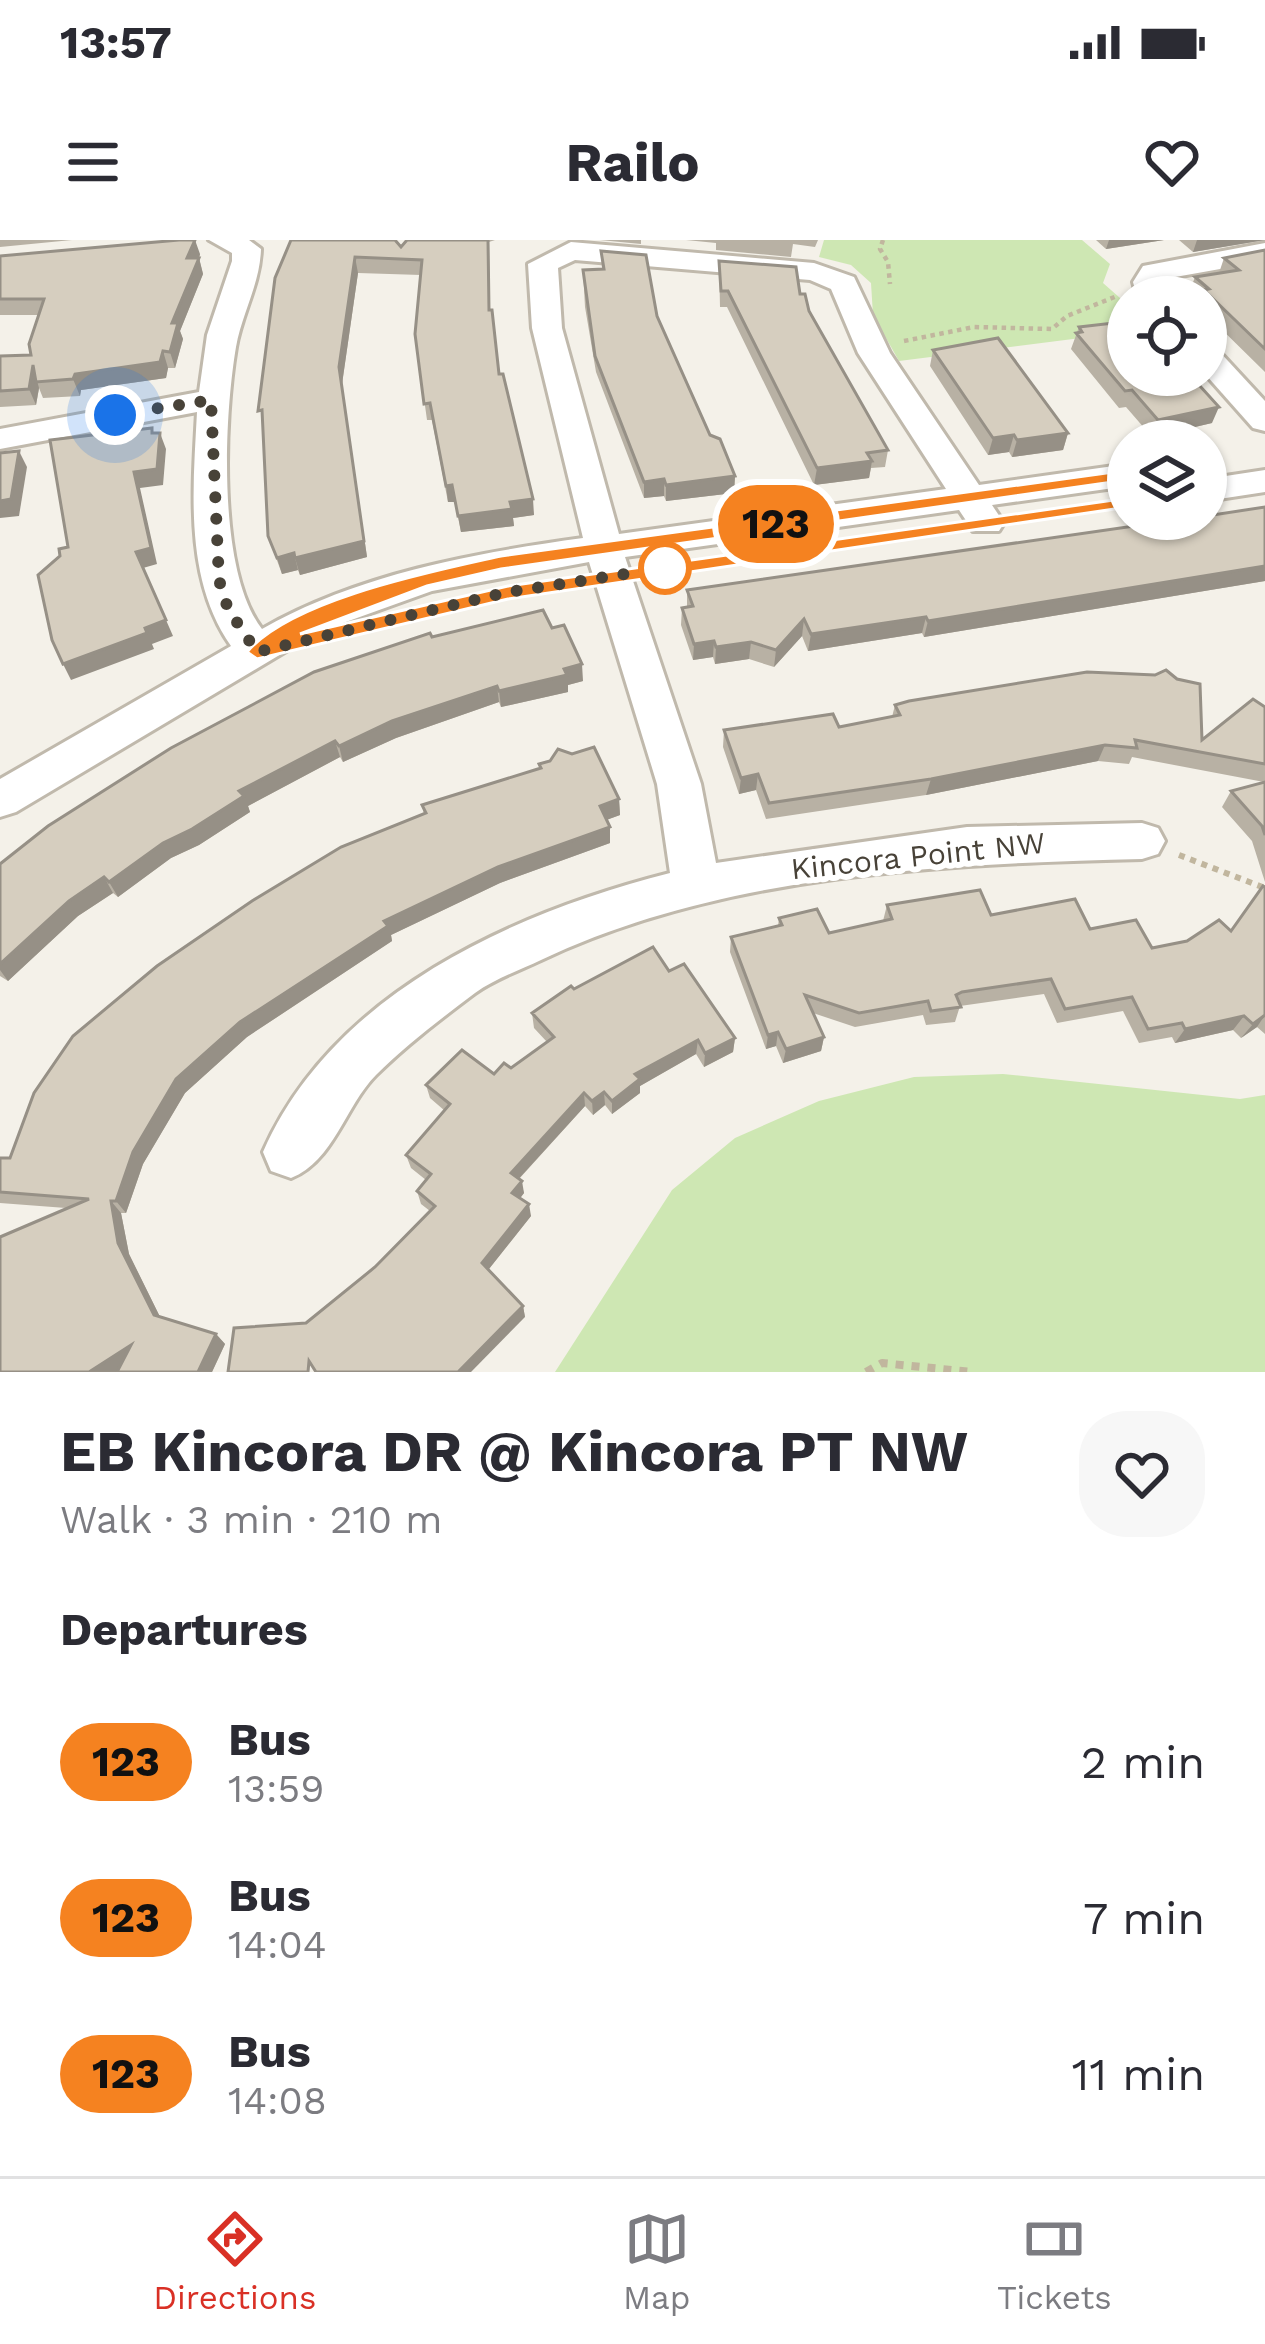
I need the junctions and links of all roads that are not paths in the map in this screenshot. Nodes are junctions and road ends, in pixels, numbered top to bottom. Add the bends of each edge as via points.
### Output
1 (220, 240) edge
2 (199, 241) edge
3 (1265, 252) edge
4 (1151, 276) edge
5 (1227, 379) edge
6 (211, 400) junction
7 (1265, 422) edge
8 (0, 439) edge
9 (1265, 456) edge
10 (1227, 461) edge
11 (1107, 480) edge
12 (1265, 481) edge
13 (1227, 487) edge
14 (1107, 503) edge
15 (977, 510) junction
16 (608, 561) junction
17 (257, 652) junction
18 (0, 800) edge
19 (1142, 841) road end
20 (696, 886) junction
21 (291, 1152) dead end

1 - 2 street
1 - 6 street via 247,249 248,265
3 - 4 street
5 - 7 street
6 - 8 street
6 - 17 street via 219,580
9 - 10 street
11 - 15 street
12 - 13 street
14 - 15 street
15 - 16 street
15 - 16 street via 874,353 844,284 814,272 571,251 543,264 547,328
16 - 17 street
16 - 20 street via 679,784
17 - 18 street
19 - 20 street, Kincora Point NW via 967,845
20 - 21 street, Kincora Point NW via 593,913 461,974 355,1060

